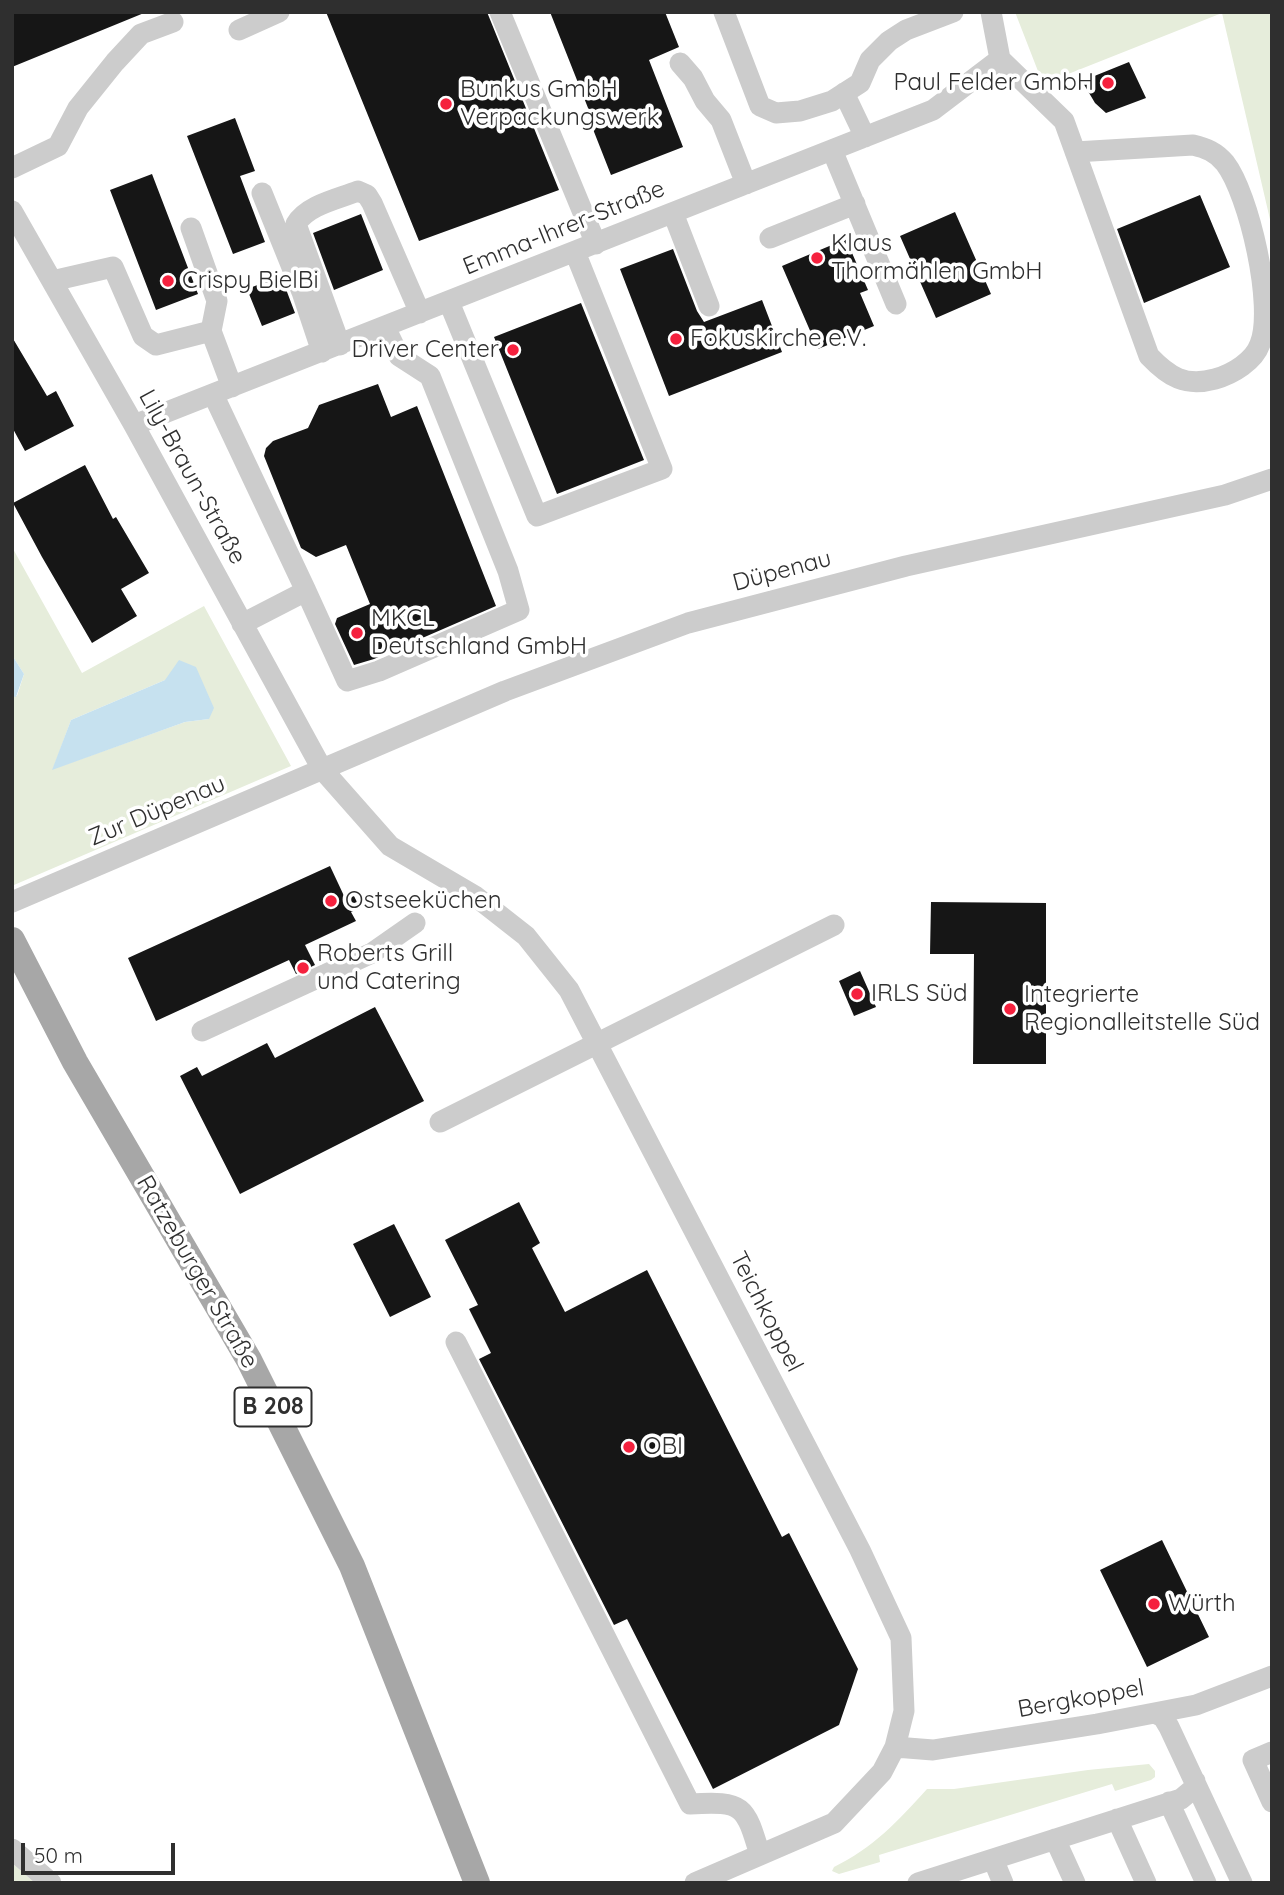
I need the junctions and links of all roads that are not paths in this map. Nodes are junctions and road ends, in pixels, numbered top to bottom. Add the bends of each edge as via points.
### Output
1 (279, 12) edge
2 (500, 12) edge
3 (724, 12) edge
4 (953, 12) edge
5 (991, 12) edge
6 (173, 22) dead end
7 (239, 30) dead end
8 (1000, 59) junction
9 (680, 63) dead end
10 (844, 93) junction
11 (865, 137) junction
12 (832, 150) junction
13 (1075, 152) junction
14 (12, 168) edge
15 (746, 184) junction
16 (262, 193) dead end
17 (855, 204) junction
18 (12, 211) edge
19 (673, 213) junction
20 (191, 228) dead end
21 (770, 238) dead end
22 (596, 244) junction
23 (576, 251) junction
24 (52, 281) junction
25 (449, 302) junction
26 (896, 304) dead end
27 (709, 306) dead end
28 (420, 313) junction
29 (385, 327) junction
30 (211, 331) junction
31 (331, 348) junction
32 (223, 390) junction
33 (134, 425) junction
34 (1272, 478) edge
35 (306, 591) junction
36 (242, 624) junction
37 (322, 769) junction
38 (12, 902) edge
39 (415, 923) dead end
40 (834, 925) dead end
41 (16, 947) edge
42 (202, 1031) dead end
43 (596, 1043) junction
44 (440, 1122) dead end
45 (456, 1342) dead end
46 (1272, 1676) edge
47 (1155, 1713) junction
48 (895, 1747) junction
49 (1272, 1752) edge
50 (1195, 1781) junction
51 (1169, 1802) junction
52 (1272, 1802) edge
53 (1117, 1819) junction
54 (1055, 1839) junction
55 (12, 1849) edge
56 (760, 1855) junction
57 (993, 1859) junction
58 (734, 1874) edge
59 (930, 1881) edge
60 (51, 1883) edge
61 (477, 1883) edge
62 (695, 1883) edge
63 (1003, 1883) edge
64 (1075, 1883) edge
65 (1146, 1883) edge
66 (1206, 1883) edge
67 (1242, 1883) edge

1 - 7 street
2 - 22 street
3 - 10 street via 760,106 776,113 800,111
4 - 10 street via 889,41 870,60 860,83
5 - 8 street
6 - 14 street via 141,34 115,62 78,108 58,146
8 - 11 street, Emma-Ihrer-Straße via 933,110
8 - 13 street via 1064,121
9 - 15 street via 721,120
10 - 11 street
11 - 12 street, Emma-Ihrer-Straße
12 - 15 street, Emma-Ihrer-Straße
12 - 17 street
13 - 13 street via 1149,356 1164,372 1186,381 1220,378 1242,366 1260,346 1266,314 1252,231 1227,165 1213,152 1193,145
15 - 19 street, Emma-Ihrer-Straße
16 - 31 street via 302,292
17 - 21 street
17 - 26 street
18 - 24 street, Lily-Braun-Straße
19 - 22 street, Emma-Ihrer-Straße
19 - 27 street
20 - 30 street via 217,301
22 - 23 street, Emma-Ihrer-Straße
23 - 25 street, Emma-Ihrer-Straße
23 - 25 street via 662,469 537,516
24 - 30 street via 113,267 143,335 156,345
24 - 33 street, Lily-Braun-Straße
25 - 28 street, Emma-Ihrer-Straße
28 - 29 street, Emma-Ihrer-Straße
28 - 31 street via 372,203 358,191 308,211 296,225
29 - 31 street, Emma-Ihrer-Straße
29 - 35 street via 399,356 430,376 508,571 519,610 347,681
30 - 32 street
31 - 32 street, Emma-Ihrer-Straße
32 - 33 street, Emma-Ihrer-Straße
32 - 35 street
33 - 36 street, Lily-Braun-Straße
34 - 37 street, Düpenau via 1225,495 906,566 688,623 505,691
35 - 36 street
36 - 37 street, Lily-Braun-Straße
37 - 38 street, Zur Düpenau
37 - 43 street, Teichkoppel via 390,846 475,896 526,936 569,990
39 - 42 street via 372,953
40 - 43 street
41 - 61 main road, Ratzeburger Straße / B 208 via 75,1062 249,1360 352,1566
43 - 44 street
43 - 48 street, Teichkoppel via 860,1549 901,1638 904,1711
45 - 56 street via 690,1804 733,1805 749,1818
46 - 47 street, Bergkoppel via 1196,1705
47 - 48 street, Bergkoppel via 933,1750
47 - 50 street via 1169,1727
48 - 56 street, Teichkoppel via 881,1772 834,1823
49 - 52 street via 1254,1760
50 - 51 street via 1187,1795
50 - 67 street
51 - 53 street
51 - 66 street
53 - 54 street
53 - 65 street
54 - 57 street
54 - 64 street
55 - 60 street
56 - 58 street, Teichkoppel
57 - 59 street
57 - 63 street
58 - 62 street, Teichkoppel

